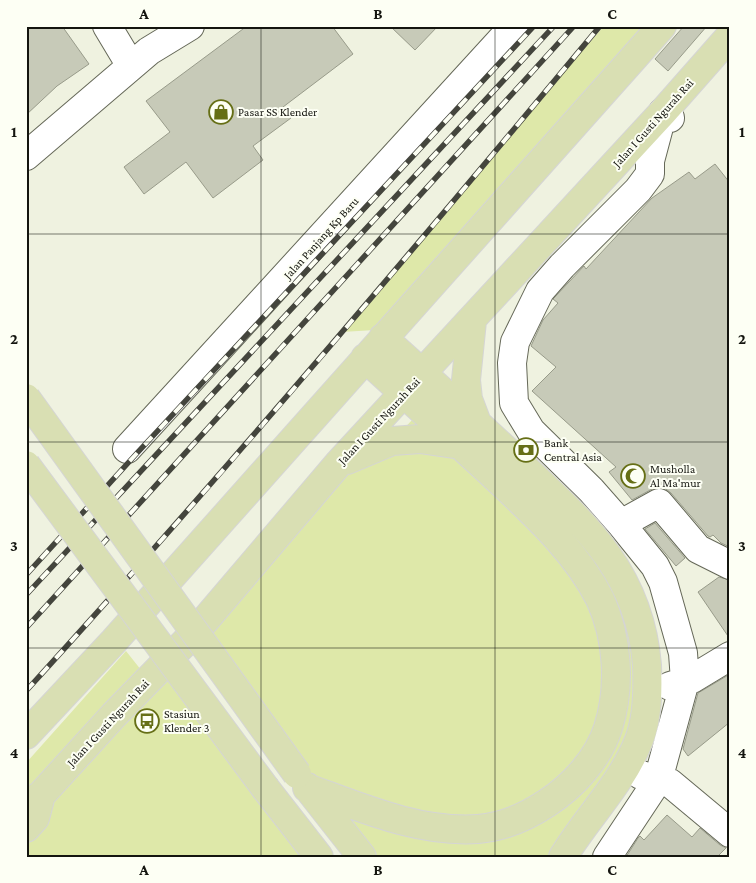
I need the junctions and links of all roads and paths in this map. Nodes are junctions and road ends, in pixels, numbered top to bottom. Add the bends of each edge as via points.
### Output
1 (107, 26) edge
2 (190, 26) edge
3 (514, 26) edge
4 (662, 26) edge
5 (730, 36) edge
6 (131, 66) junction
7 (668, 116) junction
8 (26, 156) edge
9 (472, 322) junction
10 (383, 338) junction
11 (365, 358) junction
12 (423, 374) junction
13 (404, 395) junction
14 (26, 398) edge
15 (477, 423) junction
16 (461, 445) junction
17 (127, 449) dead end
18 (338, 464) junction
19 (26, 465) edge
20 (591, 490) junction
21 (572, 513) junction
22 (621, 524) junction
23 (730, 565) edge
24 (195, 632) junction
25 (730, 656) edge
26 (170, 658) junction
27 (684, 681) junction
28 (647, 694) junction
29 (26, 735) edge
30 (624, 770) junction
31 (658, 780) junction
32 (302, 781) junction
33 (34, 799) edge
34 (294, 825) junction
35 (26, 828) edge
36 (730, 833) edge
37 (310, 857) edge
38 (319, 857) edge
39 (362, 857) edge
40 (563, 857) edge
41 (607, 857) edge

1 - 6 street
2 - 6 street via 149,50
3 - 17 street, Jalan Panjang Kp Baru
4 - 10 main road
5 - 7 main road, Jalan I Gusti Ngurah Rai
6 - 8 street
7 - 9 main road, Jalan I Gusti Ngurah Rai
7 - 20 street via 650,161 650,174 540,291 515,342 512,363 514,403 531,431
9 - 12 main road, Jalan I Gusti Ngurah Rai
9 - 15 main road via 466,380 468,399
10 - 11 main road
10 - 12 main road
11 - 13 main road
11 - 29 main road
12 - 13 main road, Jalan I Gusti Ngurah Rai
12 - 15 main road
13 - 16 main road
13 - 18 main road, Jalan I Gusti Ngurah Rai
14 - 24 main road, bridge
15 - 21 main road
16 - 18 main road via 420,439 392,441
16 - 32 main road via 558,540 588,578 600,600 608,620 616,660 608,729 587,766 555,798 508,824 480,829 435,828 387,816
18 - 24 main road, Jalan I Gusti Ngurah Rai
19 - 26 main road, bridge
20 - 21 street
20 - 22 street
21 - 28 main road via 612,562 631,594 644,641
22 - 23 street via 659,502 698,549
22 - 27 street via 655,566 663,582 683,654
24 - 26 main road, Jalan I Gusti Ngurah Rai
24 - 32 main road, bridge
25 - 27 street
26 - 33 main road, Jalan I Gusti Ngurah Rai
26 - 34 main road, bridge
27 - 28 street
27 - 31 street
28 - 30 main road via 639,740
30 - 31 street
30 - 40 main road
31 - 36 street via 670,783
31 - 41 street
32 - 39 main road
33 - 35 main road via 35,818
34 - 37 main road
34 - 38 main road

